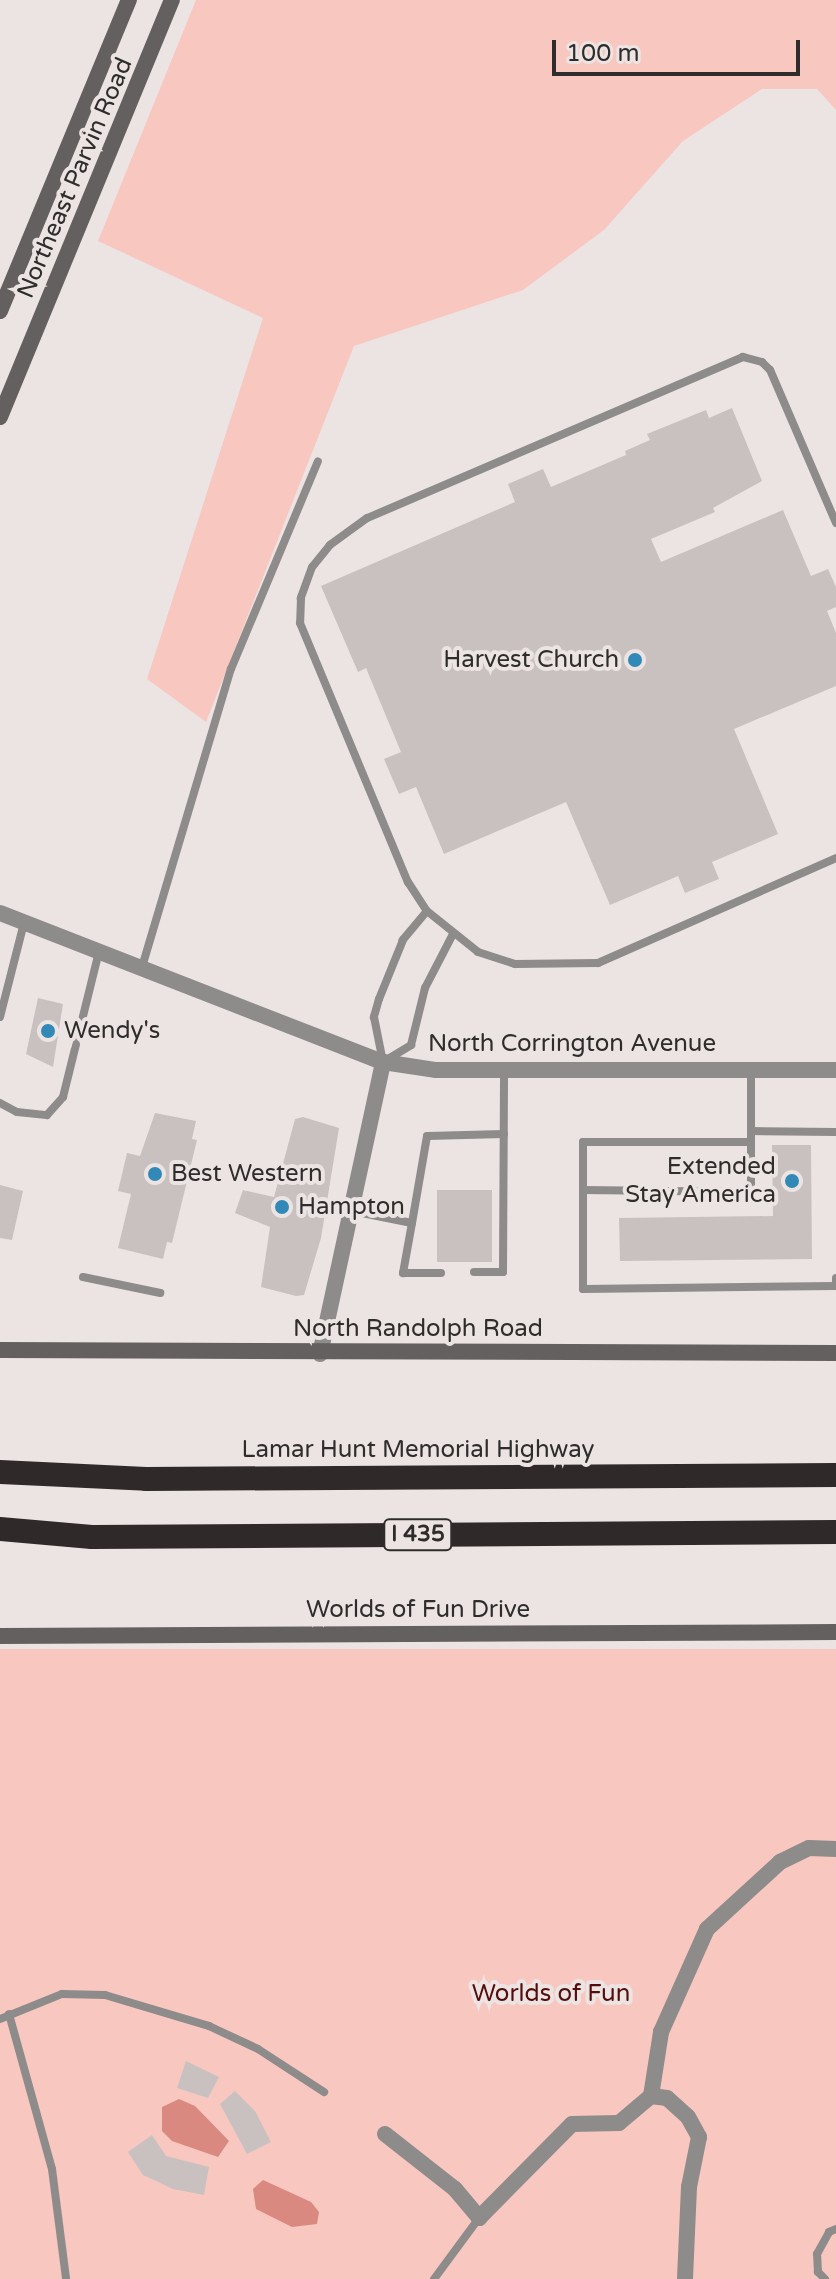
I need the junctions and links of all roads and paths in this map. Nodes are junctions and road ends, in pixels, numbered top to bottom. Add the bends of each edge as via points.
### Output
1 (129, 0) edge
2 (172, 0) edge
3 (0, 311) edge
4 (5, 392) edge
5 (0, 417) edge
6 (318, 461) dead end
7 (836, 523) edge
8 (836, 858) edge
9 (427, 911) junction
10 (0, 913) edge
11 (24, 923) junction
12 (452, 936) junction
13 (99, 952) junction
14 (141, 968) junction
15 (0, 1017) edge
16 (383, 1062) junction
17 (504, 1070) junction
18 (751, 1070) junction
19 (836, 1070) edge
20 (0, 1103) edge
21 (751, 1131) junction
22 (836, 1132) edge
23 (504, 1134) junction
24 (751, 1142) junction
25 (583, 1190) junction
26 (351, 1211) junction
27 (412, 1223) junction
28 (474, 1272) dead end
29 (441, 1273) dead end
30 (83, 1277) dead end
31 (836, 1278) edge
32 (160, 1293) dead end
33 (0, 1350) edge
34 (836, 1353) edge
35 (320, 1354) junction
36 (0, 1472) edge
37 (836, 1475) edge
38 (0, 1529) edge
39 (836, 1532) edge
40 (836, 1632) edge
41 (0, 1636) edge
42 (836, 1849) edge
43 (9, 2014) junction
44 (0, 2019) edge
45 (324, 2092) dead end
46 (651, 2096) junction
47 (385, 2134) dead end
48 (479, 2218) junction
49 (836, 2229) edge
50 (66, 2279) edge
51 (434, 2279) edge
52 (685, 2279) edge
53 (825, 2279) edge

1 - 3 main road, Northeast Parvin Road
2 - 4 main road, Northeast Parvin Road
4 - 5 main road, Northeast Parvin Road
6 - 14 lane via 231,669
7 - 9 lane via 770,370 743,357 367,518 330,545 312,567 301,598 304,637 402,868
8 - 12 lane via 598,963 515,964
9 - 12 lane
9 - 16 lane via 403,940 379,999 374,1017
10 - 11 street, North Corrington Avenue
11 - 13 street, North Corrington Avenue
11 - 15 lane
12 - 16 lane via 425,988 411,1045
13 - 14 street, North Corrington Avenue
13 - 20 lane via 63,1097 47,1115 17,1112
14 - 16 street, North Corrington Avenue
16 - 17 street, North Corrington Avenue via 436,1070
16 - 26 street
17 - 18 street, North Corrington Avenue
17 - 23 lane
18 - 19 street, North Corrington Avenue
18 - 21 lane
21 - 22 lane
21 - 24 lane
23 - 27 lane via 427,1136
23 - 28 lane via 503,1272
24 - 25 lane via 583,1142
24 - 25 lane via 751,1192
25 - 31 lane via 583,1289 836,1286
26 - 27 lane
26 - 35 street
27 - 29 lane via 403,1273
30 - 32 lane
33 - 35 main road, North Randolph Road
34 - 35 main road, North Randolph Road
36 - 37 highway, Lamar Hunt Memorial Highway via 146,1479
38 - 39 highway, I 435 via 92,1537
40 - 41 main road, Worlds of Fun Drive
42 - 46 street via 809,1848 780,1862 707,1929 661,2032
43 - 44 lane
43 - 45 lane via 62,1994 149,2005 258,2049
43 - 50 lane via 52,2169
46 - 48 street via 619,2123 572,2124
46 - 52 street via 667,2098 688,2117 699,2137 689,2187
47 - 48 street via 455,2189
48 - 51 lane
49 - 53 lane via 817,2254 818,2272

